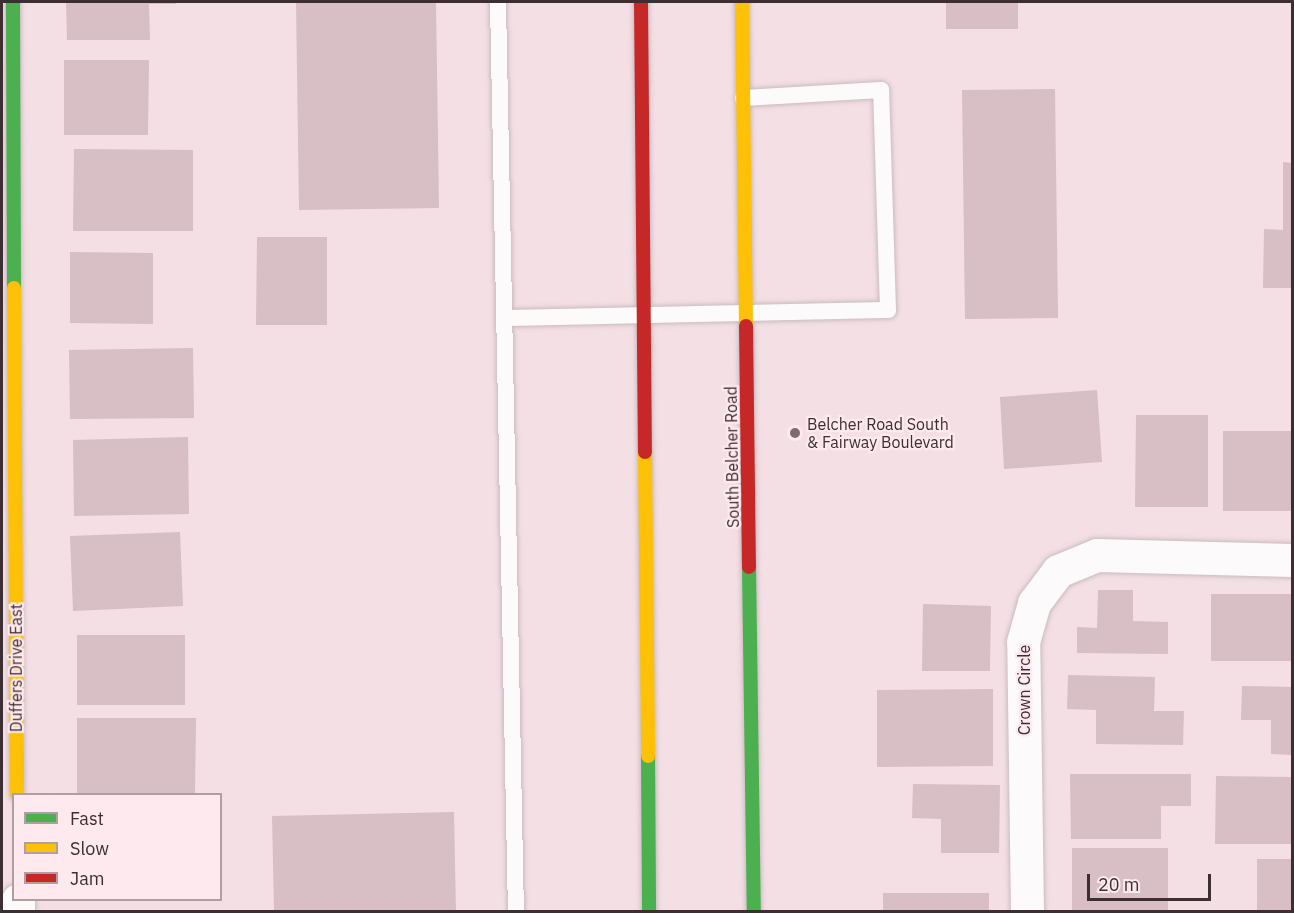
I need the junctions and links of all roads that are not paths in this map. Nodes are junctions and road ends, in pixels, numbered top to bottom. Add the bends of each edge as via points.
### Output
1 (13, 2) edge
2 (498, 2) edge
3 (641, 2) edge
4 (742, 2) edge
5 (743, 98) junction
6 (644, 315) junction
7 (747, 315) junction
8 (505, 318) junction
9 (1293, 560) edge
10 (17, 793) edge
11 (516, 912) edge
12 (649, 912) edge
13 (754, 912) edge
14 (1027, 912) edge

1 - 10 main road, Duffers Drive East
2 - 8 lane
3 - 6 main road
4 - 5 main road, South Belcher Road
5 - 7 main road, South Belcher Road
5 - 7 lane via 881,90 888,310
6 - 7 lane
6 - 8 lane
6 - 12 main road
7 - 13 main road, South Belcher Road
8 - 11 lane
9 - 14 street, Crown Circle via 1097,555 1058,571 1034,603 1023,642

